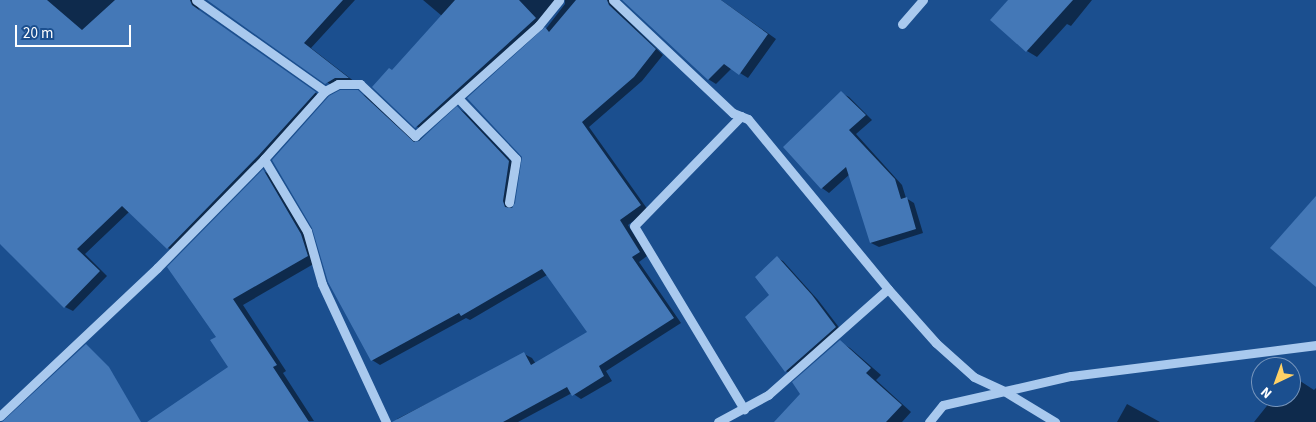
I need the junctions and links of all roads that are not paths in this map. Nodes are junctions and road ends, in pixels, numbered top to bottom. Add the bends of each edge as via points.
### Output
1 (196, 0) edge
2 (559, 0) edge
3 (613, 0) edge
4 (923, 0) edge
5 (902, 24) dead end
6 (325, 91) junction
7 (458, 98) junction
8 (741, 116) junction
9 (264, 160) junction
10 (509, 202) dead end
11 (888, 289) junction
12 (1316, 345) edge
13 (1004, 391) junction
14 (744, 408) junction
15 (0, 416) edge
16 (386, 422) edge
17 (718, 422) edge
18 (928, 422) edge
19 (1055, 422) edge

1 - 6 street
2 - 7 street via 539,25
3 - 8 street via 733,113
4 - 5 street
6 - 7 street via 338,84 360,84 415,136
6 - 9 street
7 - 10 street via 516,159
8 - 11 street via 748,119
8 - 14 street via 634,226
9 - 15 street via 157,268
9 - 16 street via 307,231 322,284
11 - 13 street via 936,344 974,377
11 - 14 street via 768,395
12 - 13 street via 1071,376
13 - 18 street via 943,405
13 - 19 street
14 - 17 street

